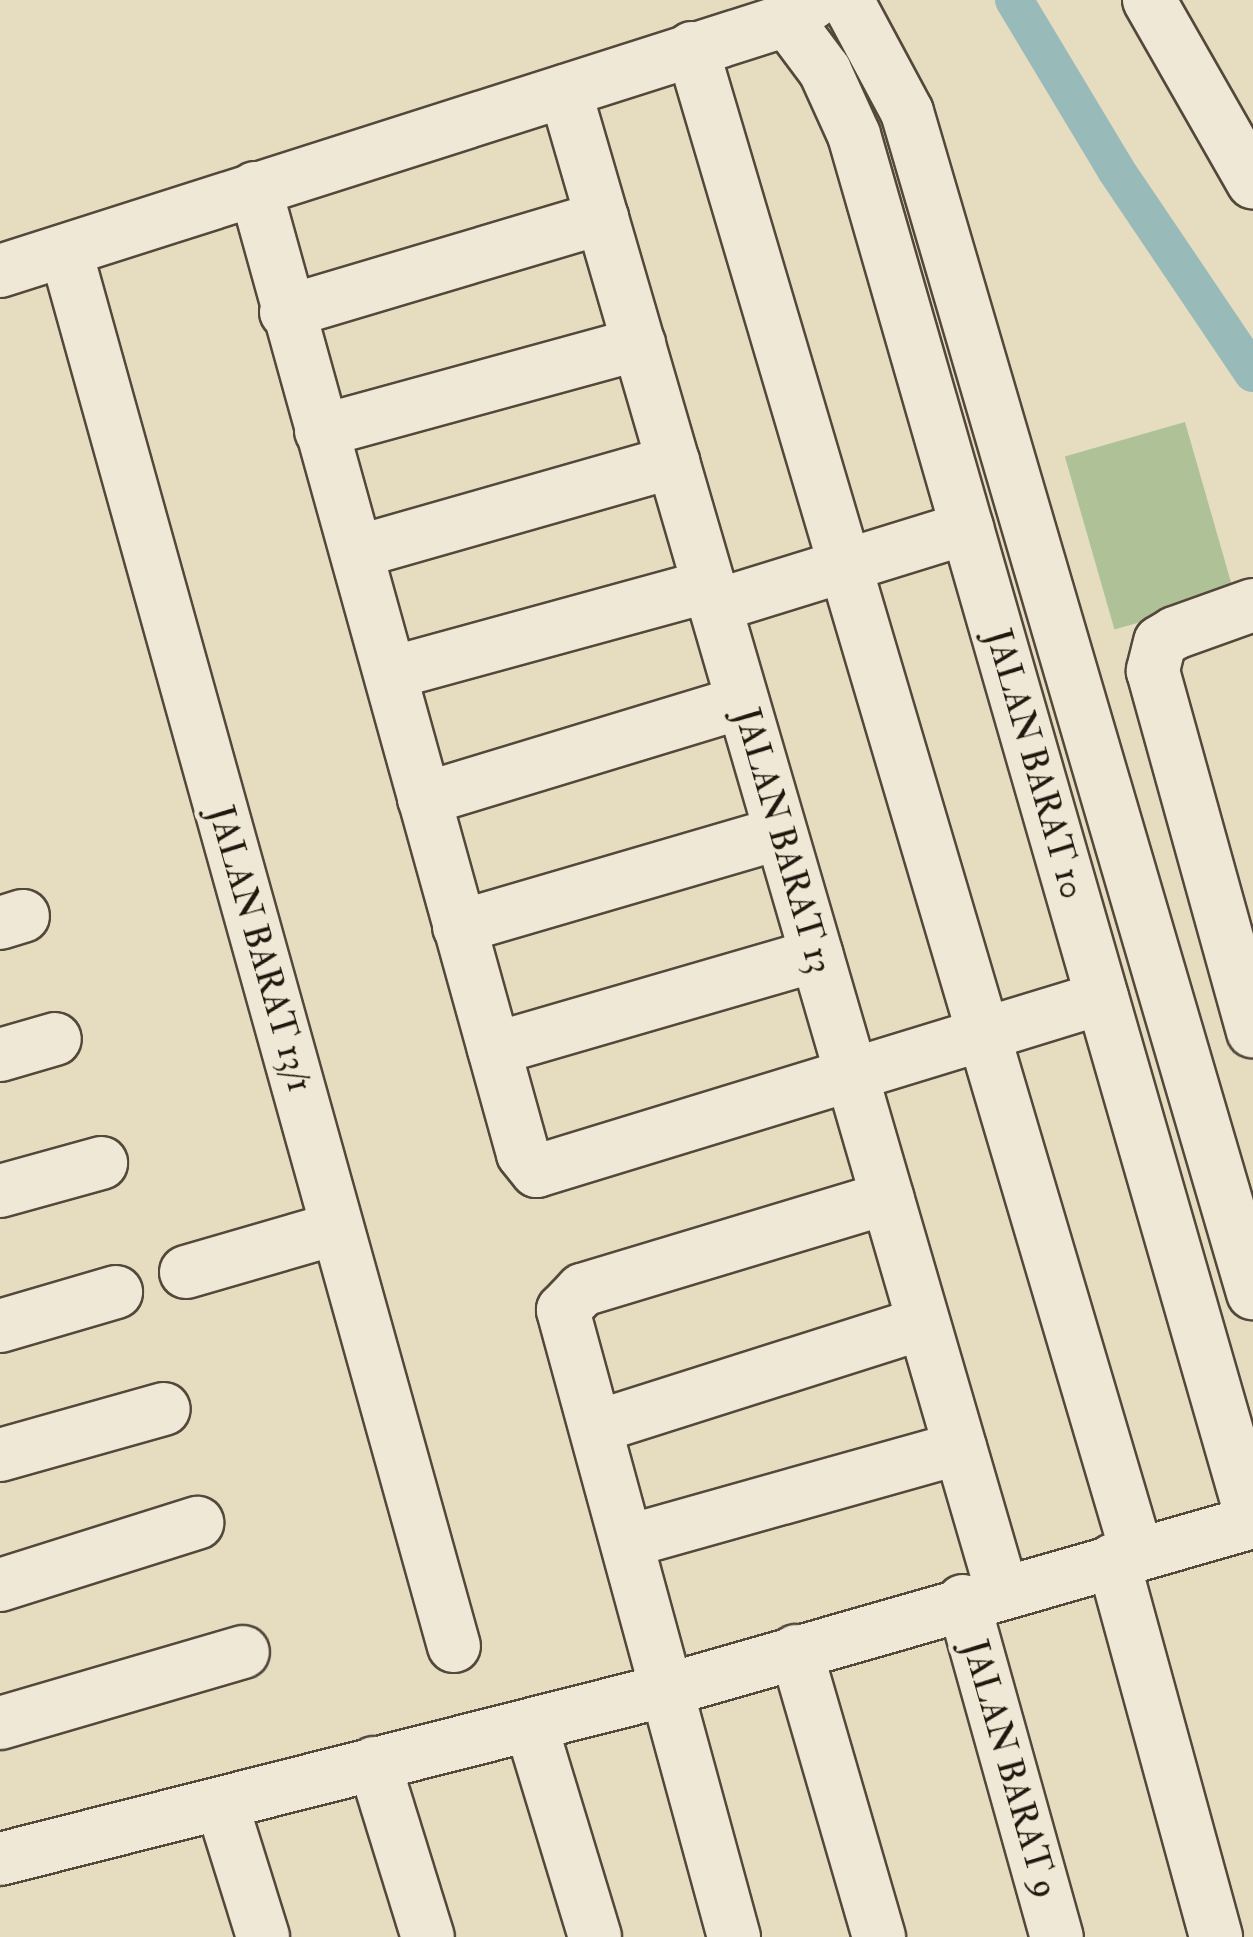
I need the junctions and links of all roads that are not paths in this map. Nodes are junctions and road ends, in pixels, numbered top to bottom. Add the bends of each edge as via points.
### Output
1 (847, 0) edge
2 (1149, 0) edge
3 (802, 10) edge
4 (692, 48) junction
5 (565, 91) junction
6 (1253, 182) edge
7 (254, 188) junction
8 (602, 218) junction
9 (66, 252) junction
10 (0, 272) edge
11 (286, 312) junction
12 (639, 344) junction
13 (321, 431) junction
14 (673, 462) junction
15 (967, 528) junction
16 (357, 552) junction
17 (848, 565) junction
18 (712, 596) junction
19 (1253, 606) edge
20 (391, 674) junction
21 (743, 702) junction
22 (424, 800) junction
23 (780, 833) junction
24 (1234, 896) edge
25 (1143, 917) junction
26 (459, 927) junction
27 (817, 955) junction
28 (1102, 998) junction
29 (1253, 1031) edge
30 (988, 1033) junction
31 (55, 1039) dead end
32 (494, 1049) junction
33 (0, 1055) edge
34 (851, 1073) junction
35 (101, 1162) dead end
36 (0, 1191) edge
37 (887, 1198) junction
38 (337, 1228) junction
39 (186, 1272) dead end
40 (116, 1292) dead end
41 (1253, 1294) edge
42 (923, 1323) junction
43 (0, 1326) edge
44 (164, 1409) dead end
45 (596, 1427) junction
46 (960, 1448) junction
47 (0, 1455) edge
48 (1253, 1522) edge
49 (197, 1523) dead end
50 (629, 1540) junction
51 (1125, 1557) junction
52 (0, 1585) edge
53 (982, 1596) junction
54 (454, 1646) dead end
55 (796, 1650) junction
56 (243, 1652) dead end
57 (668, 1690) junction
58 (0, 1723) edge
59 (531, 1726) junction
60 (374, 1763) junction
61 (222, 1805) junction
62 (0, 1859) edge
63 (263, 1937) edge
64 (428, 1937) edge
65 (594, 1937) edge
66 (734, 1937) edge
67 (879, 1937) edge
68 (1057, 1937) edge
69 (1216, 1937) edge

1 - 25 street via 907,112
2 - 6 street
3 - 4 street
3 - 15 street, JALAN BARAT 10 via 854,136
4 - 5 street
4 - 17 street
5 - 7 street
5 - 8 street, JALAN BARAT 13
7 - 9 street
7 - 11 street
8 - 11 street
8 - 12 street, JALAN BARAT 13
9 - 10 street
9 - 38 street, JALAN BARAT 13/1
11 - 13 street
12 - 13 street
12 - 14 street, JALAN BARAT 13
13 - 16 street
14 - 16 street
14 - 18 street, JALAN BARAT 13
15 - 17 street
15 - 28 street, JALAN BARAT 10
16 - 20 street
17 - 18 street
17 - 30 street
18 - 20 street
18 - 21 street, JALAN BARAT 13
19 - 24 street via 1174,633 1154,654 1157,694
20 - 22 street
21 - 22 street
21 - 23 street, JALAN BARAT 13
22 - 26 street
23 - 26 street
23 - 27 street, JALAN BARAT 13
24 - 25 street
24 - 29 street
25 - 41 street
26 - 32 street
27 - 32 street
27 - 34 street, JALAN BARAT 13
28 - 30 street
28 - 48 street, JALAN BARAT 10
30 - 34 street
30 - 51 street
31 - 33 street
32 - 34 street via 523,1154 538,1171
34 - 37 street, JALAN BARAT 13
35 - 36 street
37 - 42 street, JALAN BARAT 13
37 - 45 street via 568,1299 563,1310
38 - 39 street
38 - 54 street, JALAN BARAT 13/1
40 - 43 street
42 - 45 street
42 - 46 street, JALAN BARAT 13
44 - 47 street
45 - 50 street
46 - 50 street
46 - 53 street, JALAN BARAT 13
48 - 51 street
49 - 52 street
50 - 57 street
51 - 53 street
51 - 69 street
53 - 55 street
53 - 68 street, JALAN BARAT 9
55 - 57 street
55 - 67 street
56 - 58 street
57 - 59 street
57 - 66 street
59 - 60 street
59 - 65 street
60 - 61 street
60 - 64 street
61 - 62 street
61 - 63 street

